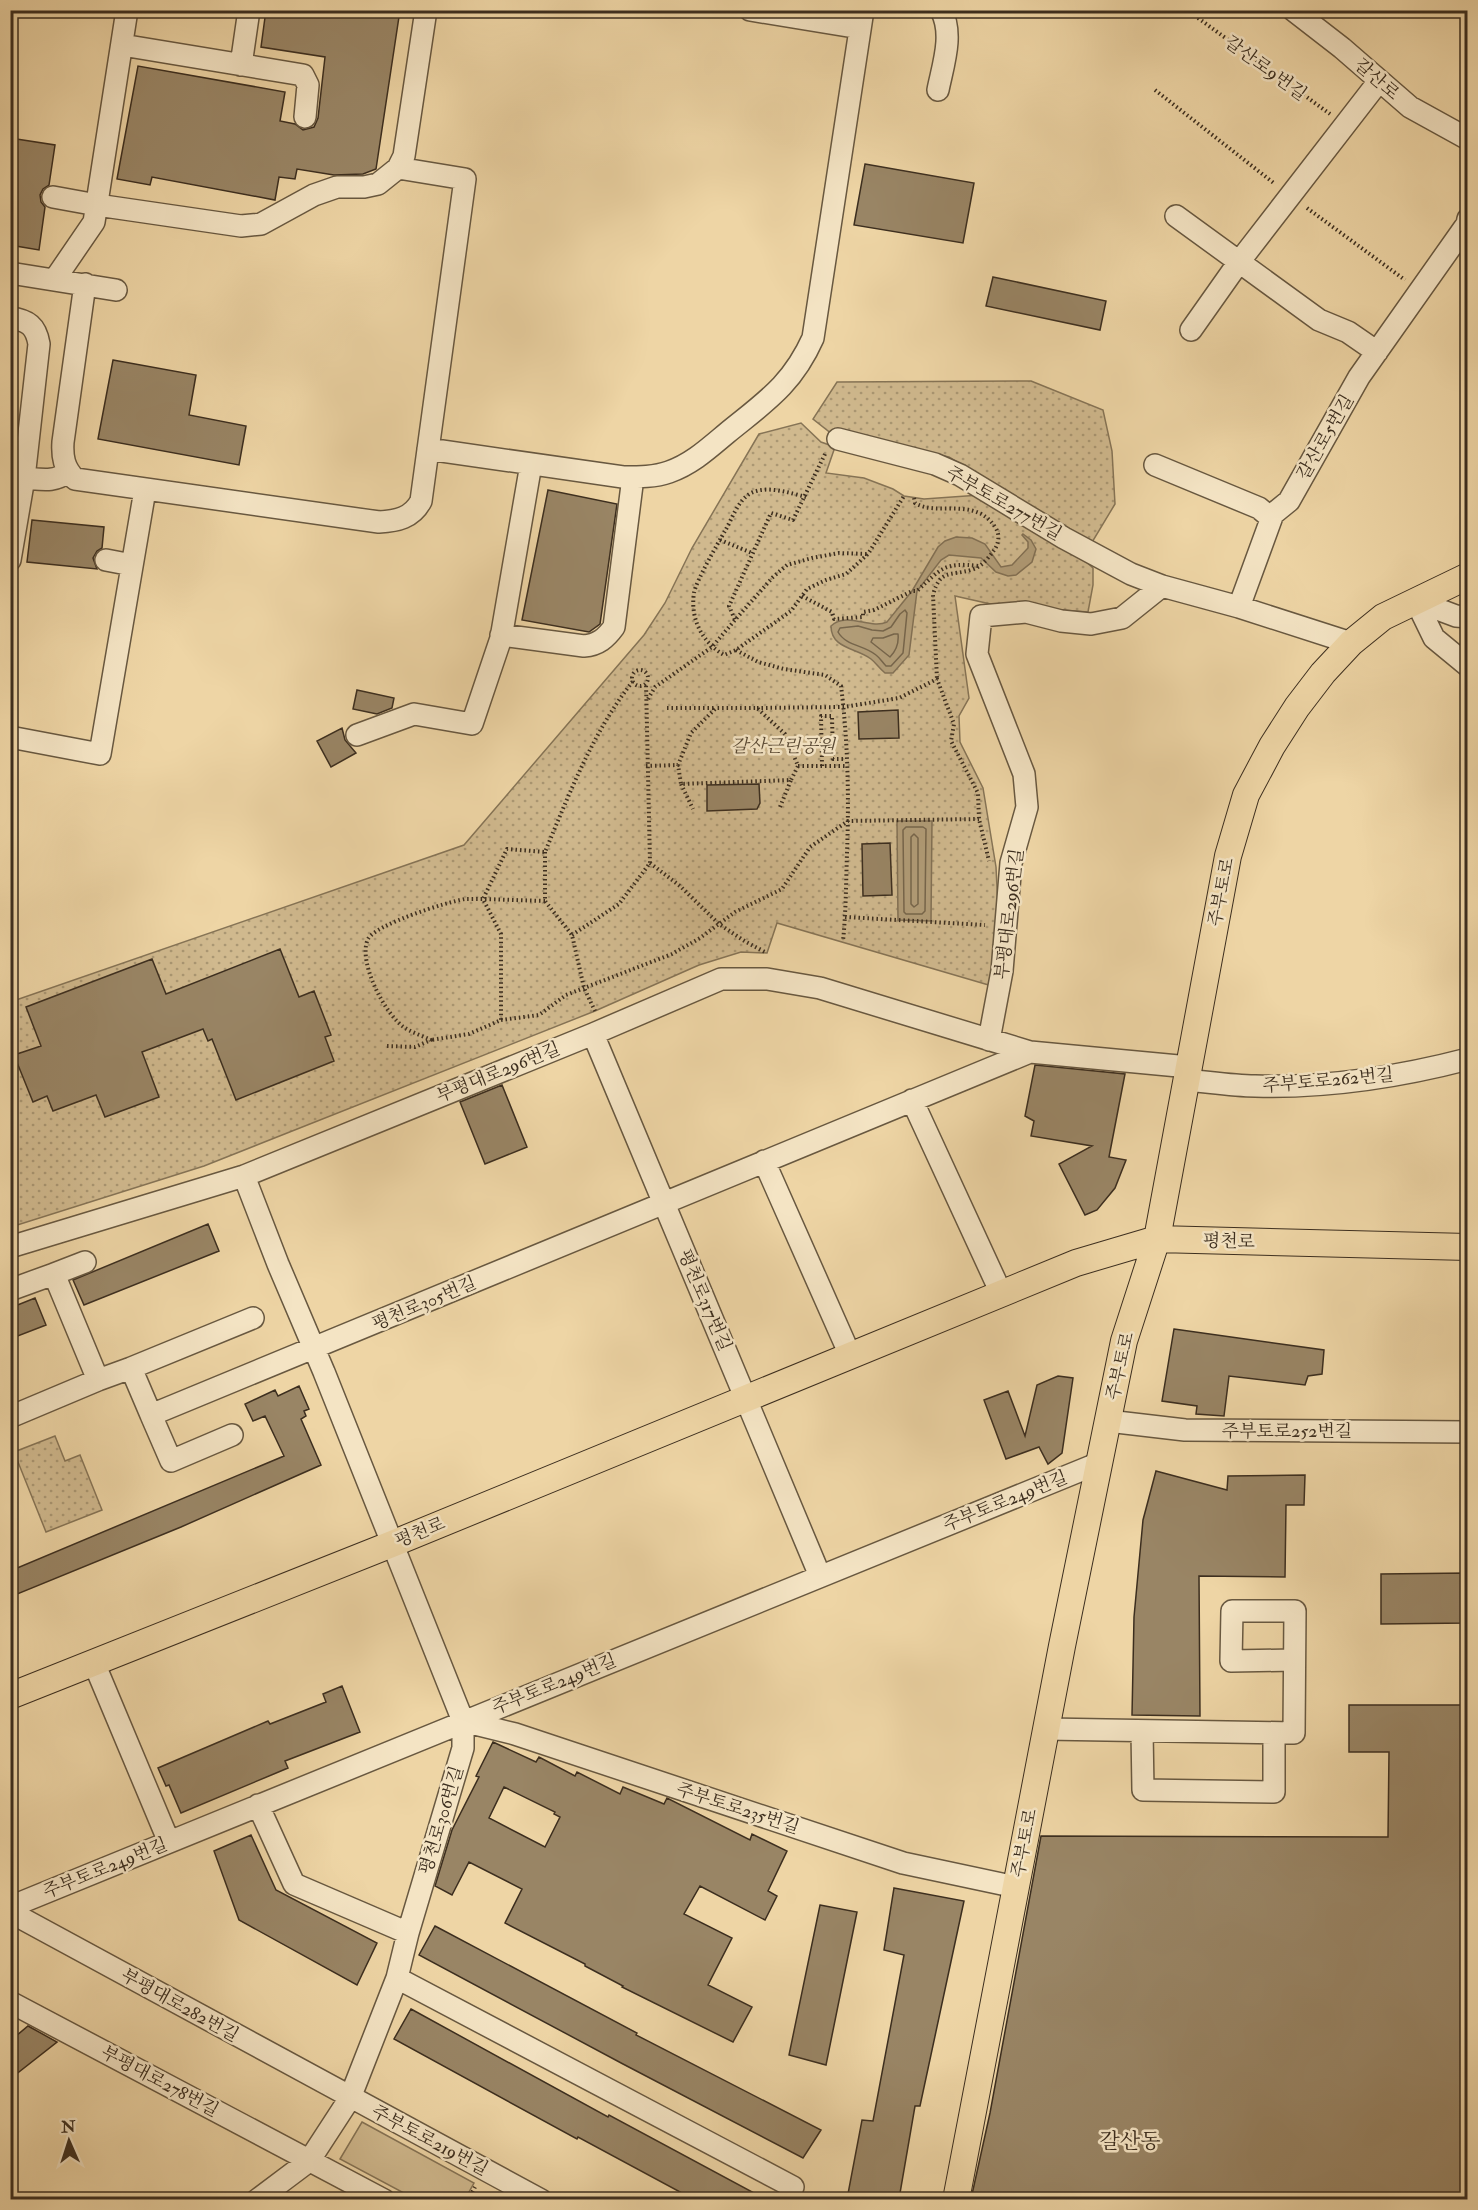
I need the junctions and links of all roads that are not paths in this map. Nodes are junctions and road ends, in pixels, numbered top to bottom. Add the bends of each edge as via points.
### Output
1 (128, 10) edge
2 (249, 10) edge
3 (426, 10) edge
4 (750, 10) edge
5 (941, 10) edge
6 (1293, 10) edge
7 (1321, 10) edge
8 (861, 19) edge
9 (1323, 34) junction
10 (122, 45) junction
11 (241, 65) junction
12 (1379, 81) junction
13 (938, 90) dead end
14 (305, 117) dead end
15 (1467, 139) edge
16 (398, 168) junction
17 (53, 197) dead end
18 (97, 206) junction
19 (1176, 216) dead end
20 (1467, 219) edge
21 (1239, 262) junction
22 (10, 273) edge
23 (55, 279) junction
24 (85, 284) junction
25 (116, 290) dead end
26 (10, 318) edge
27 (1191, 330) dead end
28 (1377, 352) junction
29 (833, 442) road end
30 (428, 449) junction
31 (531, 464) junction
32 (1155, 465) dead end
33 (68, 472) junction
34 (633, 477) junction
35 (24, 478) junction
36 (145, 490) junction
37 (1271, 518) junction
38 (10, 560) edge
39 (106, 560) dead end
40 (132, 564) junction
41 (1467, 576) edge
42 (1162, 586) junction
43 (1416, 601) junction
44 (1239, 607) junction
45 (1467, 617) edge
46 (501, 635) junction
47 (1351, 643) junction
48 (1467, 666) edge
49 (357, 735) dead end
50 (10, 737) edge
51 (593, 1034) junction
52 (989, 1040) junction
53 (1030, 1052) junction
54 (1467, 1059) edge
55 (1188, 1073) junction
56 (912, 1100) junction
57 (764, 1161) junction
58 (244, 1176) junction
59 (664, 1203) junction
60 (1157, 1239) junction
61 (1467, 1246) edge
62 (10, 1247) edge
63 (85, 1262) dead end
64 (54, 1274) junction
65 (10, 1290) edge
66 (1000, 1293) junction
67 (253, 1318) dead end
68 (315, 1349) junction
69 (850, 1355) junction
70 (131, 1368) junction
71 (98, 1380) junction
72 (745, 1398) junction
73 (151, 1415) junction
74 (10, 1417) edge
75 (1108, 1421) junction
76 (1467, 1432) edge
77 (232, 1435) dead end
78 (1099, 1463) junction
79 (392, 1544) junction
80 (820, 1576) junction
81 (1294, 1660) dead end
82 (94, 1663) junction
83 (10, 1696) edge
84 (463, 1721) junction
85 (1046, 1729) junction
86 (1142, 1731) junction
87 (1274, 1733) junction
88 (258, 1805) junction
89 (169, 1842) junction
90 (1016, 1887) junction
91 (10, 1907) edge
92 (10, 1912) edge
93 (408, 1932) junction
94 (397, 1978) junction
95 (10, 2002) edge
96 (350, 2098) junction
97 (309, 2161) junction
98 (793, 2187) dead end
99 (257, 2199) edge
100 (384, 2199) edge
101 (541, 2199) edge
102 (956, 2199) edge

1 - 10 street
2 - 11 street
3 - 16 street via 404,156
4 - 8 street
5 - 13 street via 947,40
6 - 9 street, 갈산로
7 - 9 street
8 - 34 street via 813,338 803,360 772,397 696,459 669,472
9 - 12 street, 갈산로
10 - 11 street
10 - 18 street
11 - 14 street via 303,75 308,85
12 - 15 street, 갈산로 via 1410,107
12 - 21 street
16 - 18 street via 378,184 337,187 261,224 241,226
16 - 30 street via 465,179
17 - 18 street
18 - 23 street via 94,222
19 - 21 street
20 - 28 street, 갈산로5번길
21 - 27 street
21 - 28 street via 1319,320 1348,332
22 - 23 street
23 - 24 street
24 - 25 street
24 - 33 street via 63,442 62,457
26 - 35 street via 24,319 33,326 39,344
28 - 37 street, 갈산로5번길 via 1289,501
29 - 42 street, 주부토로277번길 via 935,464 1102,560
30 - 31 street
30 - 36 street via 421,501 416,511 394,521
31 - 34 street
31 - 46 street
32 - 37 street via 1259,508
33 - 35 street via 55,479
33 - 36 street via 84,482
34 - 46 street via 614,627 608,635 594,645 584,646
35 - 38 street
36 - 40 street
37 - 44 street, 갈산로5번길
39 - 40 street
40 - 50 street via 100,754
41 - 43 main road, 주부토로
42 - 44 street, 주부토로277번길
42 - 52 street, 부평대로296번길 via 1122,618 1091,624 1026,612 981,616 977,654 1024,774 1027,807 1011,863 1002,971
43 - 45 street
43 - 47 main road, 주부토로 via 1383,617
43 - 48 street via 1434,638
44 - 47 street, 주부토로277번길
46 - 49 street via 472,724 414,714
47 - 55 main road, 주부토로 via 1297,707 1246,795 1227,856
51 - 52 street, 부평대로296번길 via 721,979 767,979 820,988
51 - 58 street, 부평대로296번길
51 - 59 street, 평천로317번길
52 - 53 street, 부평대로296번길
53 - 55 street, 부평대로296번길
53 - 56 street, 부평대로296번길
54 - 55 street, 주부토로262번길 via 1422,1071 1319,1084 1254,1086
55 - 60 main road, 주부토로
56 - 57 street, 부평대로296번길
56 - 66 street
57 - 59 street
57 - 69 street
58 - 62 street, 부평대로296번길
58 - 68 street
59 - 68 street, 평천로305번길
59 - 72 street, 평천로317번길
60 - 61 main road, 평천로
60 - 66 main road, 평천로 via 1076,1263
60 - 75 main road, 주부토로 via 1124,1341
63 - 64 street
64 - 65 street
64 - 71 street
66 - 69 main road, 평천로
67 - 70 street
68 - 73 street, 평천로305번길
68 - 79 street
69 - 72 main road, 평천로
70 - 71 street
70 - 73 street
71 - 74 street
72 - 79 main road, 평천로
72 - 80 street
73 - 77 street via 171,1461
75 - 76 street, 주부토로252번길 via 1185,1431
75 - 78 main road, 주부토로
78 - 80 street, 주부토로249번길
78 - 85 main road, 주부토로
79 - 82 main road, 평천로
79 - 84 street, 평천로306번길
80 - 84 street, 주부토로249번길
81 - 87 street via 1294,1733
82 - 83 main road, 평천로
82 - 89 street
84 - 88 street, 주부토로249번길
84 - 90 street, 주부토로235번길 via 515,1734 903,1863
84 - 93 street, 평천로306번길 via 463,1748
85 - 86 street
85 - 90 main road, 주부토로
86 - 87 street
86 - 87 street via 1143,1791 1274,1792
88 - 89 street, 주부토로249번길
88 - 93 street via 294,1884
89 - 91 street, 주부토로249번길
90 - 102 main road, 주부토로
92 - 96 street, 부평대로282번길
93 - 94 street, 평천로306번길
94 - 96 street, 평천로306번길
94 - 98 street
95 - 97 street, 부평대로278번길
96 - 97 street, 평천로306번길
96 - 101 street, 주부토로219번길
97 - 99 street
97 - 100 street, 부평대로278번길

